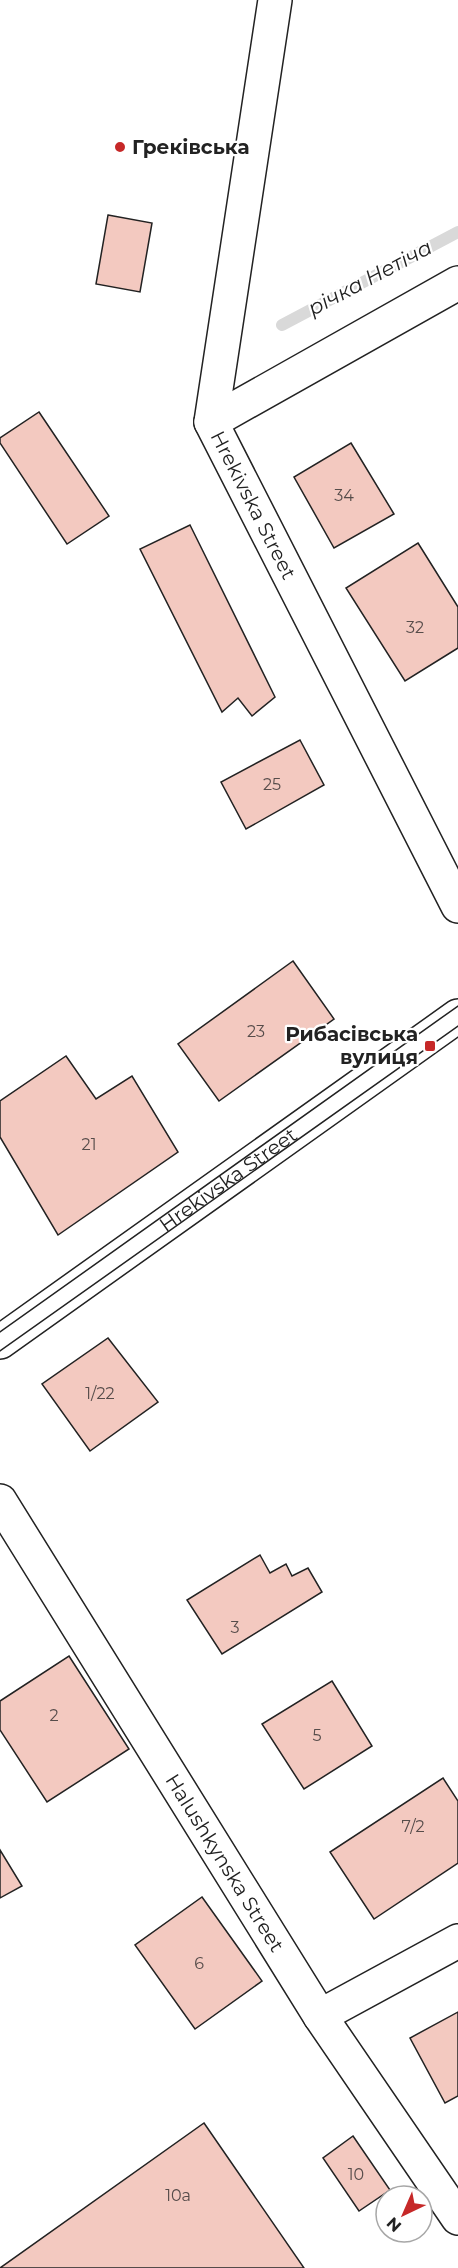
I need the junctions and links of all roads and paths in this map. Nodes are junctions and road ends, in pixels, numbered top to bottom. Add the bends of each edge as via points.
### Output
1 (275, 0) edge
2 (458, 283) edge
3 (211, 422) junction
4 (458, 906) edge
5 (458, 1016) edge
6 (0, 1342) edge
7 (0, 1501) edge
8 (458, 1941) edge
9 (320, 2016) junction
10 (458, 2218) edge

1 - 3 street, Hrekivska Street
2 - 3 street
3 - 4 street, Hrekivska Street
5 - 6 street, Hrekivska Street
7 - 9 street, Halushkynska Street
8 - 9 street
9 - 10 street, Halushkynska Street

